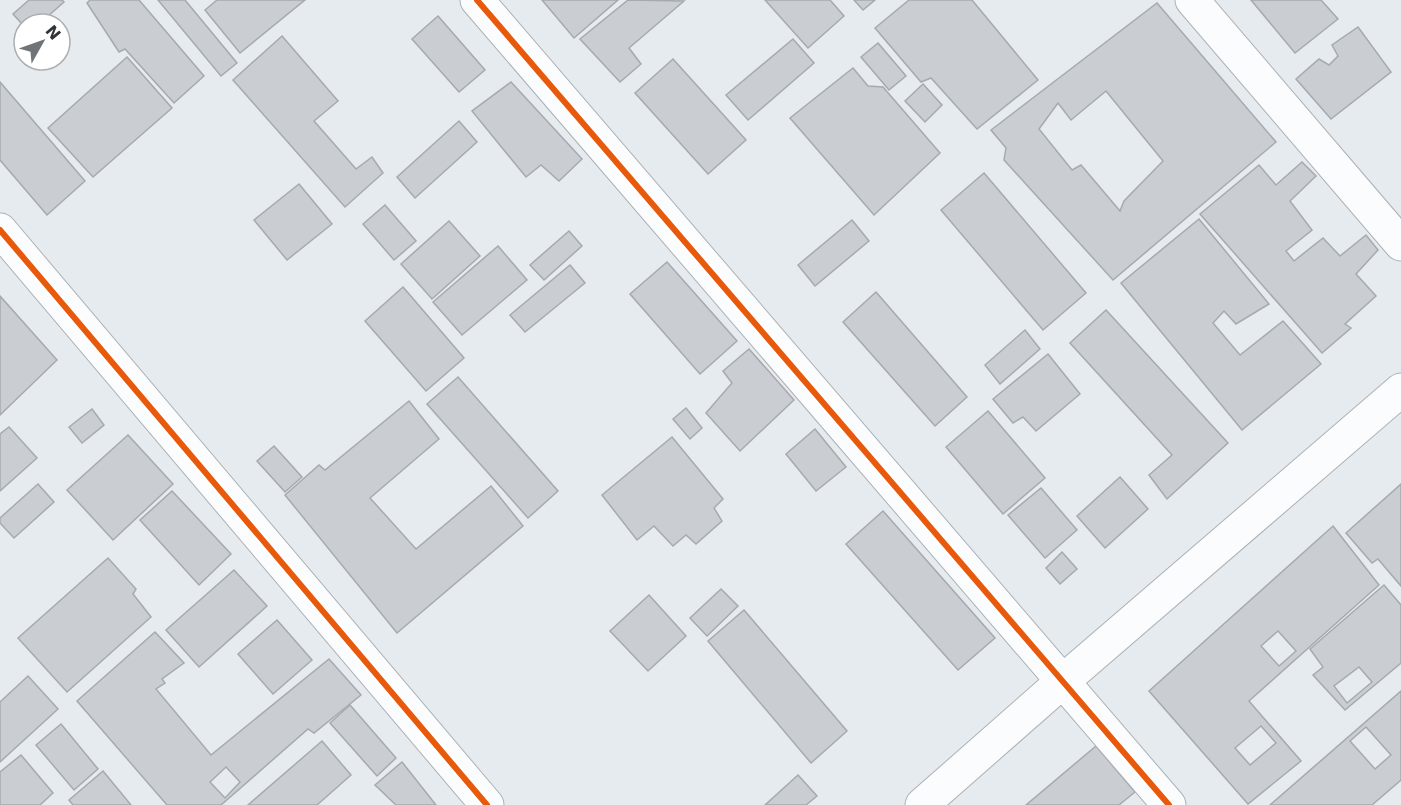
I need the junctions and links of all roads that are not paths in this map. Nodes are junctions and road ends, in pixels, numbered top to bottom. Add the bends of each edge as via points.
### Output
1 (477, 0) edge
2 (1192, 0) edge
3 (0, 230) edge
4 (1401, 244) edge
5 (1401, 390) edge
6 (1063, 681) junction
7 (487, 805) edge
8 (922, 805) edge
9 (1169, 805) edge

1 - 6 street
2 - 4 street
3 - 7 street
5 - 6 street
6 - 8 street
6 - 9 street

